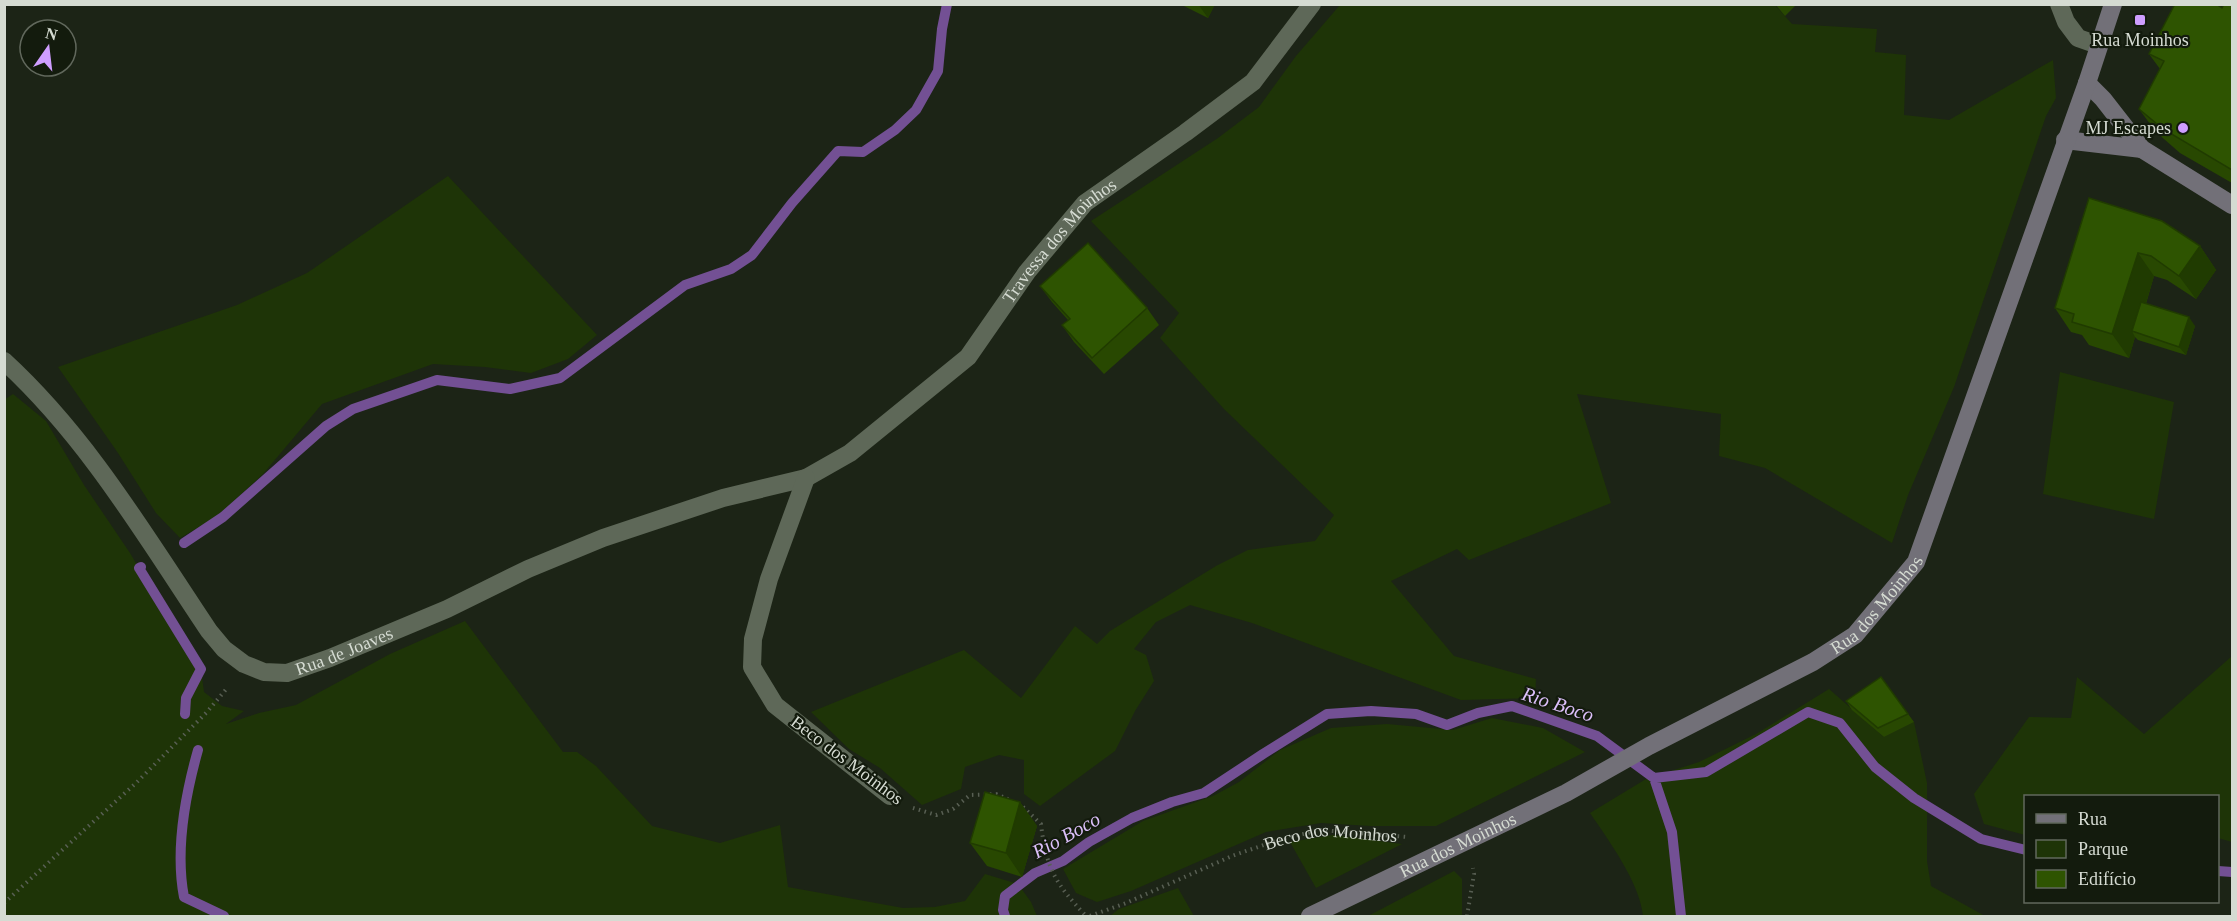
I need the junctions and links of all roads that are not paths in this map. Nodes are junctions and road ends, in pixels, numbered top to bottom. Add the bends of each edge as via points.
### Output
1 (1312, 4) edge
2 (2058, 4) edge
3 (2113, 4) edge
4 (2098, 45) junction
5 (2087, 83) junction
6 (2065, 140) junction
7 (2142, 149) junction
8 (2232, 205) edge
9 (4, 361) edge
10 (806, 478) junction
11 (890, 796) road end
12 (1310, 916) edge

1 - 10 street, Travessa dos Moinhos via 1253,82 1085,203 1027,272 968,357 850,453
2 - 4 street via 2078,38
3 - 4 main road, Rua dos Moinhos
4 - 5 main road, Rua dos Moinhos
5 - 6 main road, Rua dos Moinhos
5 - 7 main road
6 - 7 main road
6 - 12 main road, Rua dos Moinhos via 1916,562 1855,635 1813,662 1566,793
7 - 8 main road
9 - 10 street, Rua de Joaves via 35,389 80,442 224,649 244,664 264,672 287,673 330,658 603,538 723,498
10 - 11 street, Beco dos Moinhos via 769,579 753,639 752,667 775,705

